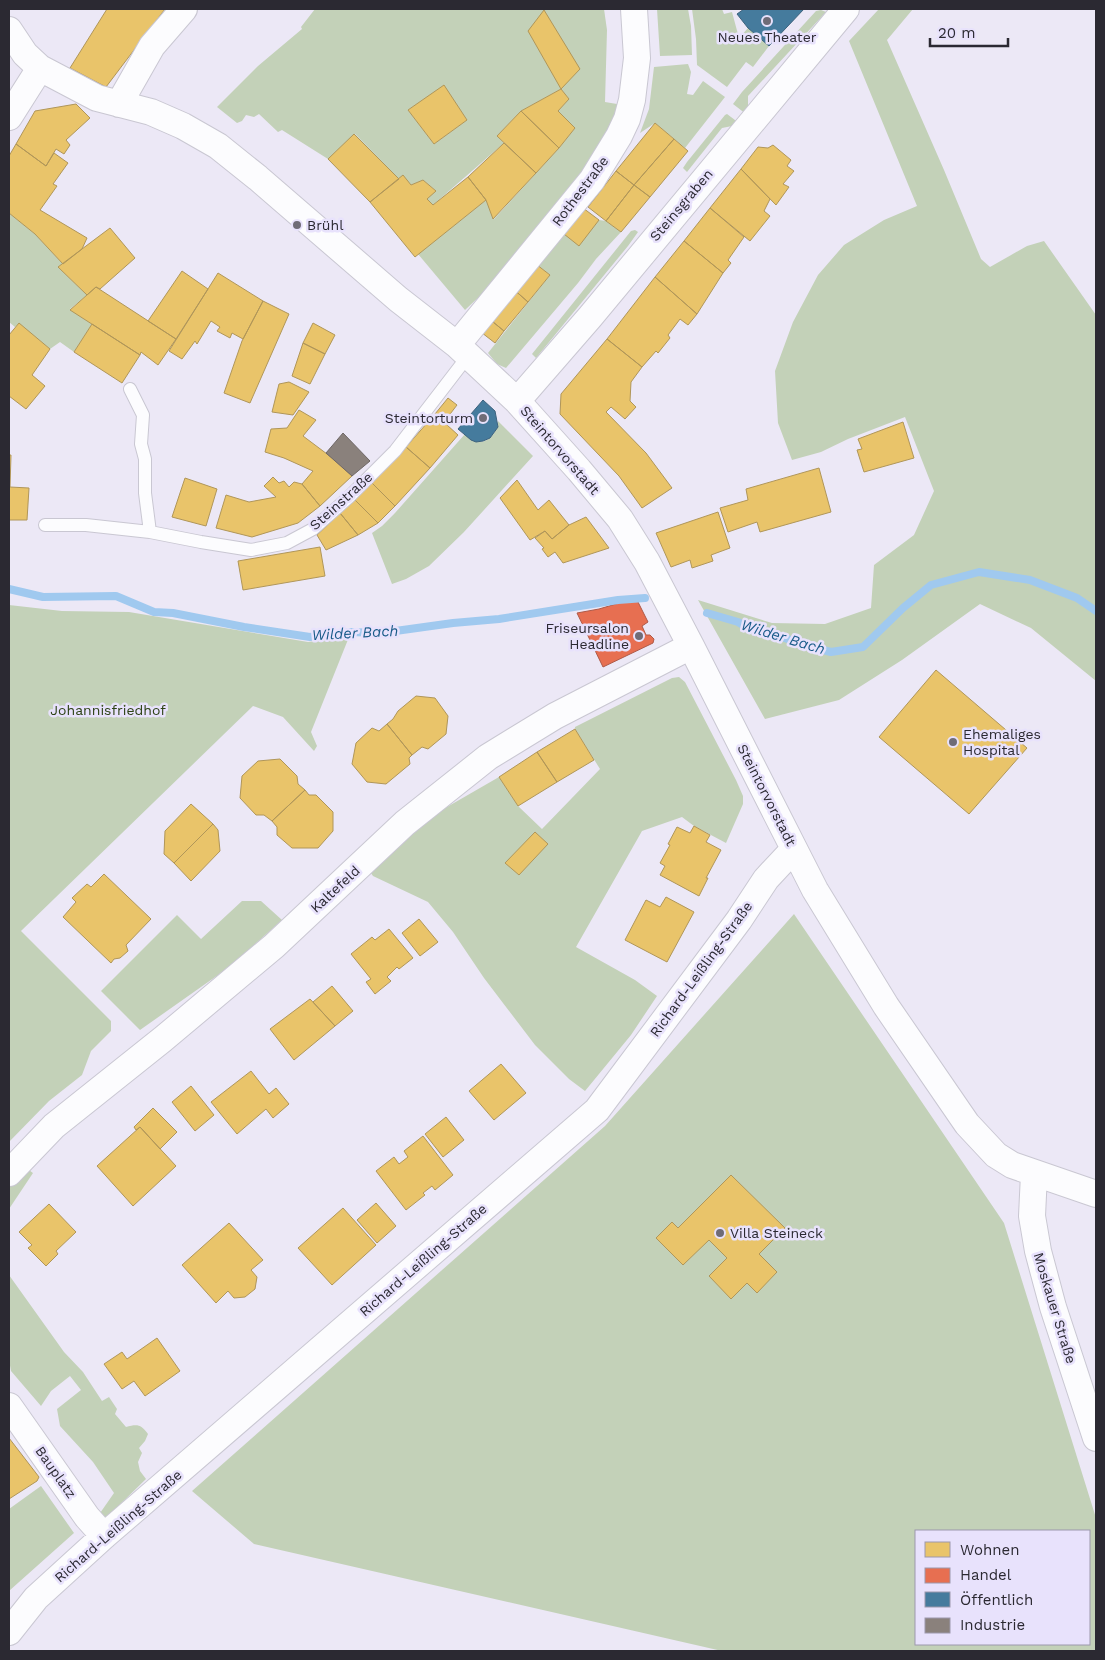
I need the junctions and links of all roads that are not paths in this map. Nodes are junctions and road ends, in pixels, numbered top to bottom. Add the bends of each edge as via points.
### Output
1 (184, 9) edge
2 (634, 9) edge
3 (846, 9) edge
4 (9, 30) edge
5 (40, 68) junction
6 (119, 104) junction
7 (9, 117) edge
8 (462, 350) junction
9 (130, 389) dead end
10 (517, 401) junction
11 (45, 525) dead end
12 (150, 532) junction
13 (688, 640) junction
14 (794, 849) junction
15 (9, 1173) edge
16 (1034, 1174) junction
17 (1096, 1194) edge
18 (9, 1406) edge
19 (1096, 1438) edge
20 (104, 1536) junction
21 (9, 1632) edge

1 - 6 street via 152,46
2 - 8 street, Rothestraße via 637,58 632,100 619,136 592,180
3 - 10 street, Steinsgraben
4 - 5 street via 25,54
5 - 6 street via 97,98
5 - 7 street
6 - 8 street via 151,112 218,146
8 - 10 street
8 - 12 lane, Steinstraße via 396,451 313,529 286,543 251,550
9 - 12 lane via 143,415 141,444
10 - 13 street, Steintorvorstadt via 620,519
11 - 12 lane, Steinstraße via 86,525
13 - 14 street, Steintorvorstadt
13 - 15 street, Kaltefeld via 488,757 405,823 274,946 54,1126
14 - 16 street, Steintorvorstadt via 815,890 881,998 968,1124 996,1155
14 - 20 street, Richard-Leißling-Straße via 766,878 729,934 597,1110
16 - 17 street, Steintorvorstadt
16 - 19 street, Moskauer Straße via 1032,1216 1038,1251
18 - 20 street, Bauplatz via 87,1517
20 - 21 street, Richard-Leißling-Straße via 36,1598

